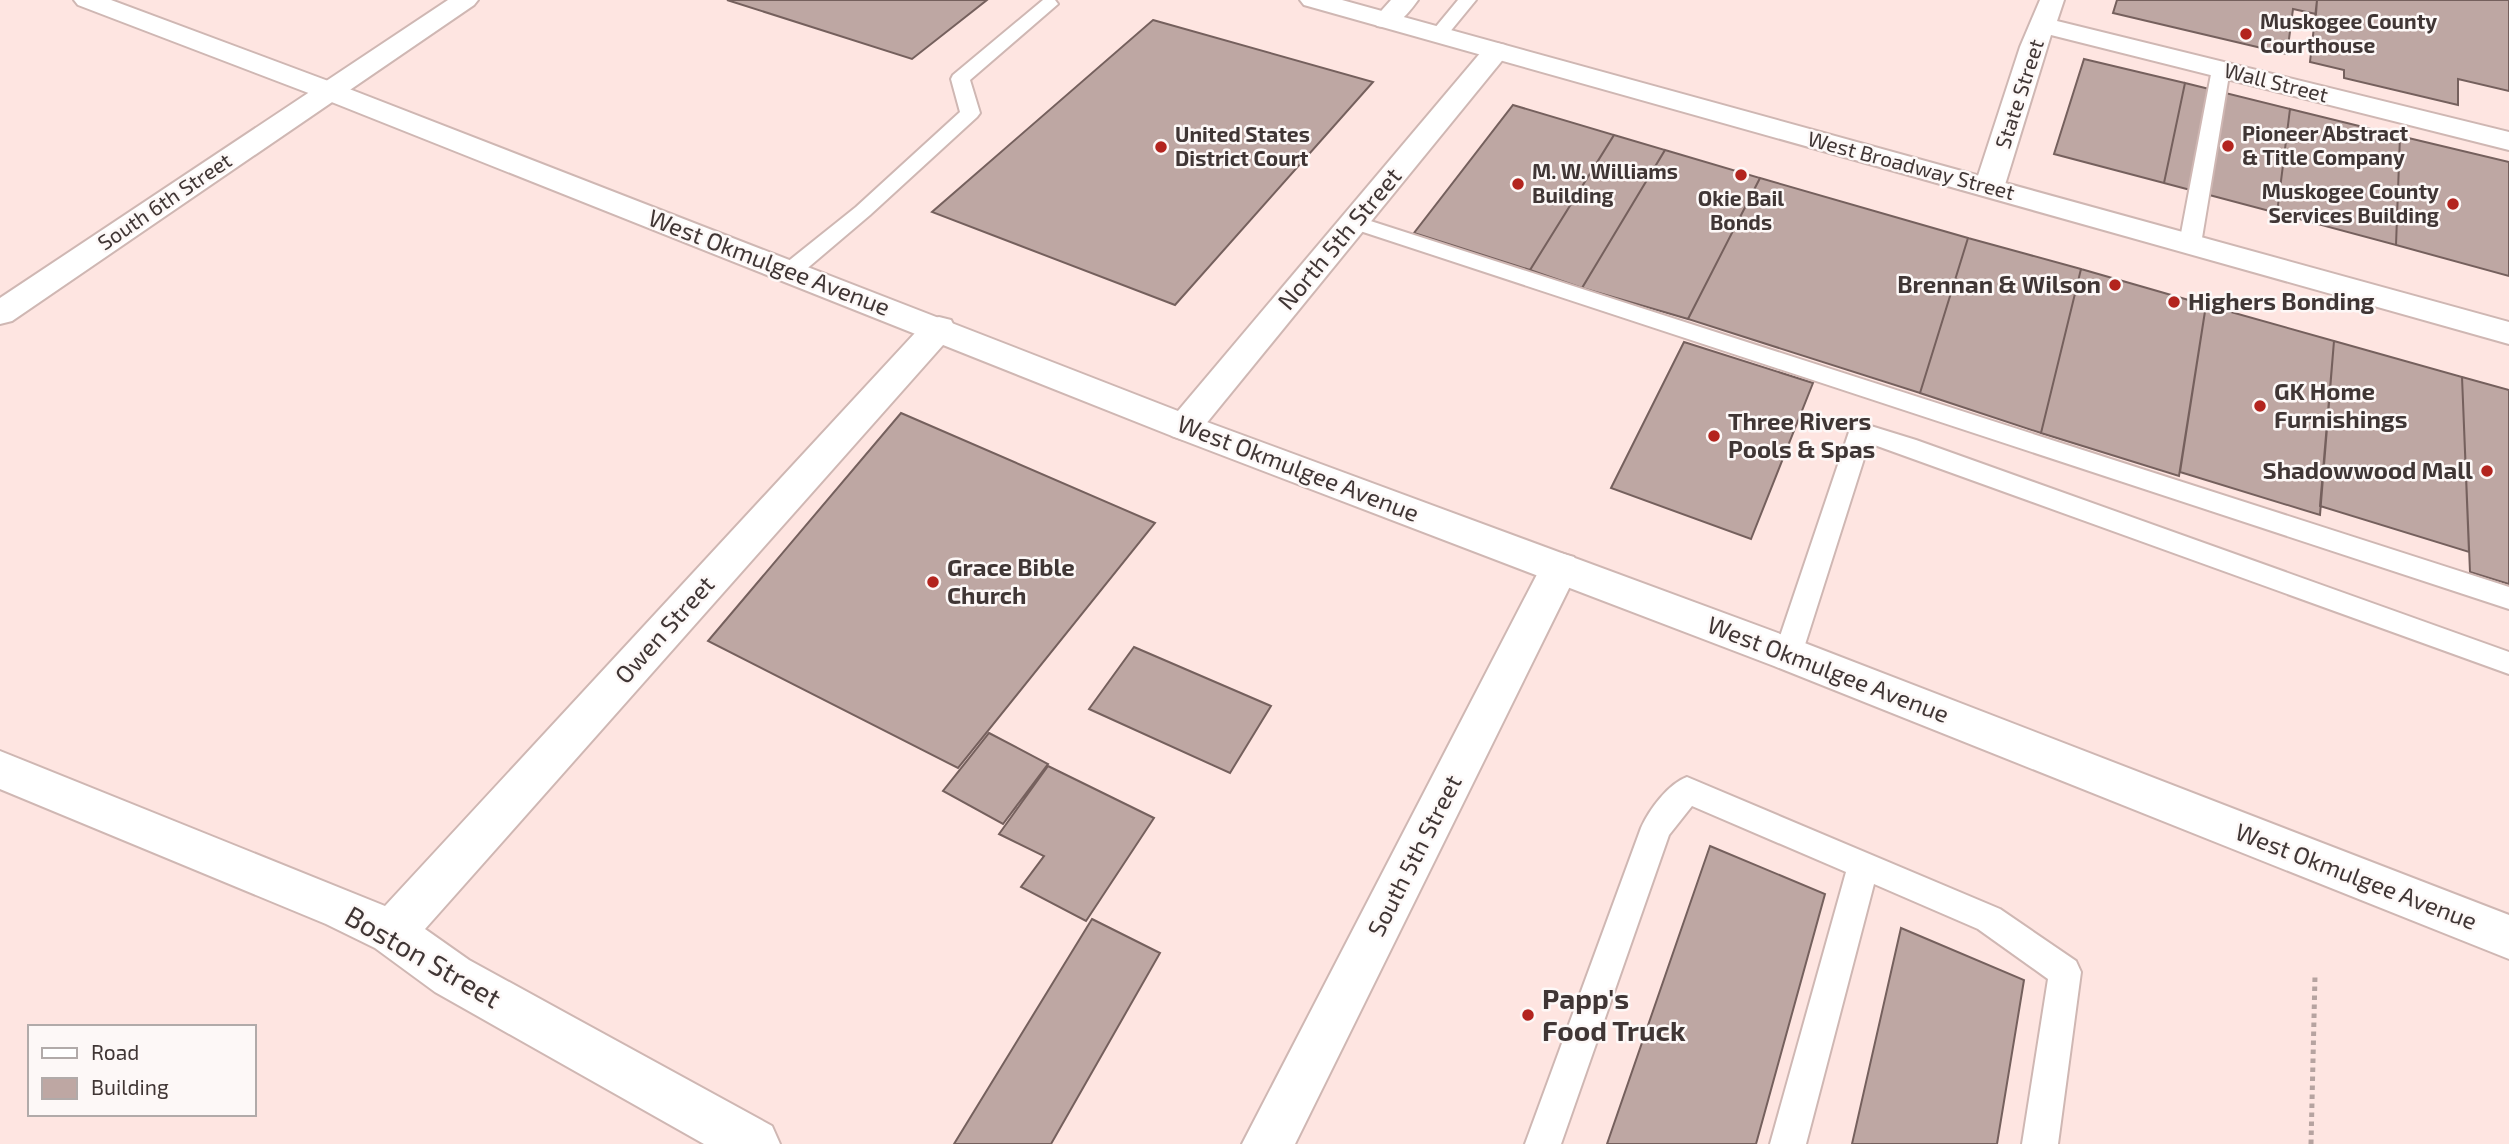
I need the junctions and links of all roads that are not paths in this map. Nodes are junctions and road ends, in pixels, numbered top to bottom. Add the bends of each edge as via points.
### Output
1 (87, 0) edge
2 (465, 0) edge
3 (1313, 0) edge
4 (1405, 0) edge
5 (1467, 0) edge
6 (1049, 4) dead end
7 (2048, 13) edge
8 (1386, 20) junction
9 (1438, 35) junction
10 (1496, 51) junction
11 (2221, 69) junction
12 (330, 91) junction
13 (2509, 141) edge
14 (1989, 188) junction
15 (1355, 222) junction
16 (2190, 244) junction
17 (789, 272) junction
18 (0, 313) edge
19 (939, 328) junction
20 (2509, 333) edge
21 (1184, 427) junction
22 (1560, 568) junction
23 (2509, 598) edge
24 (1788, 654) junction
25 (2509, 663) edge
26 (0, 770) edge
27 (1863, 866) junction
28 (392, 932) junction
29 (2509, 937) edge
30 (754, 1144) edge
31 (1268, 1144) edge
32 (1543, 1144) edge
33 (1788, 1144) edge
34 (2040, 1144) edge

1 - 12 street, West Okmulgee Avenue
2 - 12 street, South 6th Street
3 - 8 street, West Broadway Street
4 - 8 street
5 - 9 lane
6 - 17 lane via 960,79 970,113
7 - 11 street, Wall Street
7 - 14 street, State Street
8 - 9 street, West Broadway Street
9 - 10 street, West Broadway Street
10 - 14 street, West Broadway Street
10 - 15 street, North 5th Street
11 - 13 street, Wall Street
11 - 16 lane
12 - 17 street, West Okmulgee Avenue
12 - 18 street, South 6th Street
14 - 16 street, West Broadway Street
15 - 21 street, North 5th Street
15 - 23 lane
16 - 20 street, West Broadway Street
17 - 19 street, West Okmulgee Avenue
19 - 21 street, West Okmulgee Avenue
19 - 28 street, Owen Street
21 - 22 street, West Okmulgee Avenue
22 - 24 street, West Okmulgee Avenue
22 - 31 street, South 5th Street
24 - 25 lane via 1861,432
24 - 29 street, West Okmulgee Avenue
26 - 28 street, Boston Street
27 - 32 lane via 1687,790 1656,828
27 - 33 lane
27 - 34 lane via 1989,919 2065,972
28 - 30 street, Boston Street via 452,976

